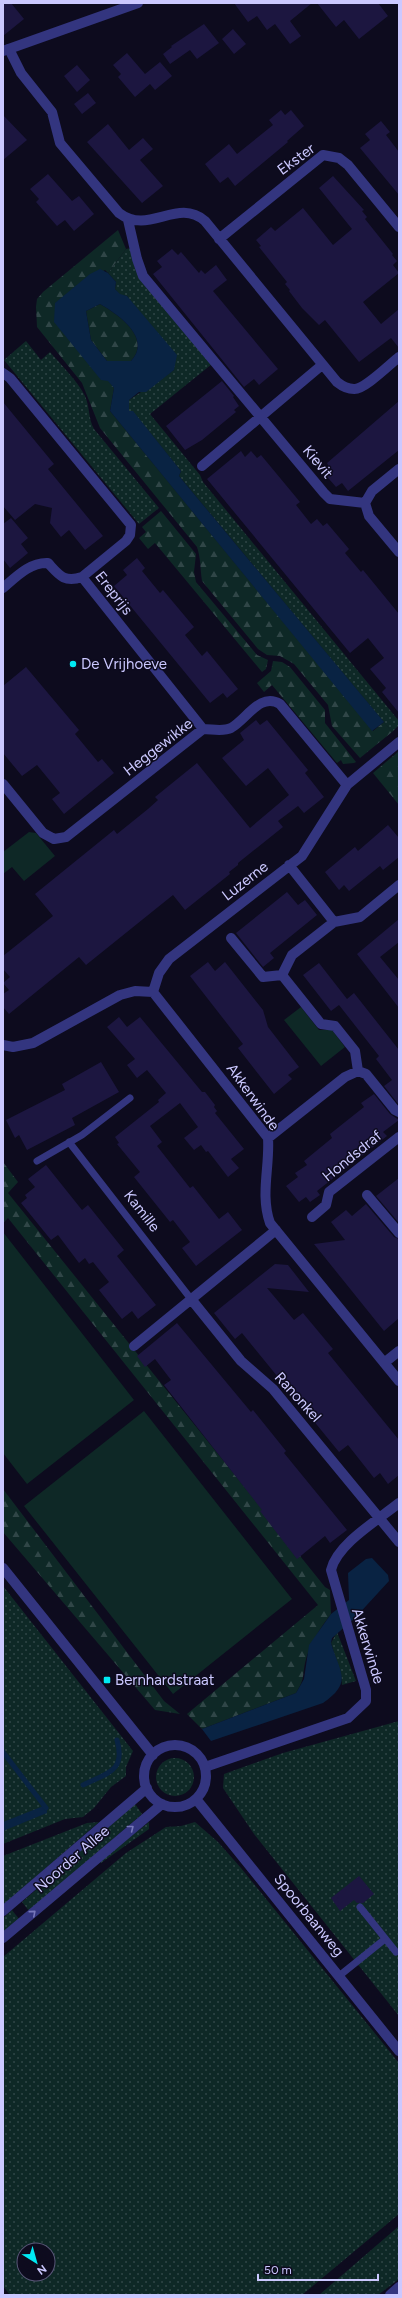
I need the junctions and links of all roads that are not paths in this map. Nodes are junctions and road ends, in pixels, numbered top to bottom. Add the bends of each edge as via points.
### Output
1 (138, 3) edge
2 (6, 50) edge
3 (128, 220) junction
4 (399, 228) edge
5 (219, 239) junction
6 (399, 357) edge
7 (322, 365) junction
8 (3, 373) edge
9 (261, 417) junction
10 (202, 466) dead end
11 (399, 469) edge
12 (365, 502) junction
13 (399, 552) edge
14 (82, 577) junction
15 (3, 588) edge
16 (203, 729) junction
17 (399, 742) edge
18 (3, 784) edge
19 (348, 785) junction
20 (289, 865) junction
21 (399, 885) edge
22 (334, 922) junction
23 (231, 938) dead end
24 (282, 975) junction
25 (153, 992) junction
26 (3, 1045) edge
27 (358, 1071) junction
28 (130, 1098) dead end
29 (399, 1112) edge
30 (399, 1137) edge
31 (268, 1138) junction
32 (69, 1142) junction
33 (37, 1161) dead end
34 (368, 1195) dead end
35 (312, 1217) dead end
36 (276, 1230) junction
37 (399, 1233) edge
38 (191, 1299) junction
39 (134, 1346) dead end
40 (399, 1351) edge
41 (384, 1363) junction
42 (399, 1381) edge
43 (399, 1503) edge
44 (380, 1518) junction
45 (399, 1542) edge
46 (3, 1568) edge
47 (153, 1755) junction
48 (205, 1767) junction
49 (147, 1788) junction
50 (196, 1799) junction
51 (162, 1804) junction
52 (360, 1907) dead end
53 (3, 1911) edge
54 (3, 1938) edge
55 (385, 1939) junction
56 (396, 1952) dead end
57 (339, 1976) junction
58 (399, 2050) edge
59 (399, 2287) edge
60 (390, 2295) edge

1 - 2 street
2 - 3 street via 52,112 60,143 119,213
3 - 5 street via 141,222 186,211 196,213
3 - 9 street via 143,276
4 - 5 street, Ekster via 348,165 340,158 323,155
5 - 7 street
6 - 7 street via 356,390 347,389 337,382
7 - 9 street
8 - 14 street, Ereprijs via 10,378 131,525 130,535 126,541
9 - 10 street
9 - 12 street, Kievit via 330,499
11 - 12 street via 372,491
12 - 13 street via 369,516
14 - 15 street via 72,580 60,576 48,563 38,562
14 - 16 street, Ereprijs
16 - 18 street, Heggewikke via 66,837 54,839 43,833
16 - 19 street, Heggewikke via 231,728 266,700 273,700 280,704
17 - 19 street
19 - 20 street, Luzerne via 302,856
20 - 22 street
20 - 25 street, Luzerne via 169,960 159,973
21 - 22 street via 360,917
22 - 24 street via 292,955
23 - 24 street via 263,977
24 - 27 street via 321,1024 335,1026 355,1051
25 - 26 street via 135,991 120,995 33,1044 13,1047
25 - 31 street, Akkerwinde
27 - 29 street via 366,1074
27 - 31 street via 346,1077
28 - 32 lane
30 - 35 street, Hondsdraf via 328,1192 326,1205
31 - 36 street, Akkerwinde via 266,1212
32 - 33 lane
32 - 38 lane, Kamille
34 - 37 street
36 - 38 street
36 - 41 street, Akkerwinde
38 - 39 street
38 - 44 street, Ranonkel via 241,1361 273,1389
40 - 41 street
41 - 42 street, Akkerwinde
43 - 44 street, Akkerwinde
44 - 45 street, Ranonkel
44 - 48 street, Akkerwinde via 340,1551 330,1570 366,1690 366,1701 348,1718
46 - 47 street
47 - 48 street via 170,1746 179,1746 196,1753
47 - 49 street via 145,1770
48 - 50 street via 204,1787
49 - 51 street
49 - 53 street, Noorder Allee
50 - 51 street via 176,1807
50 - 57 street, Spoorbaanweg
54 -> 51 street, Noorder Allee
52 - 55 lane
55 - 56 lane
55 - 57 lane
57 - 58 street, Spoorbaanweg
59 - 60 street

